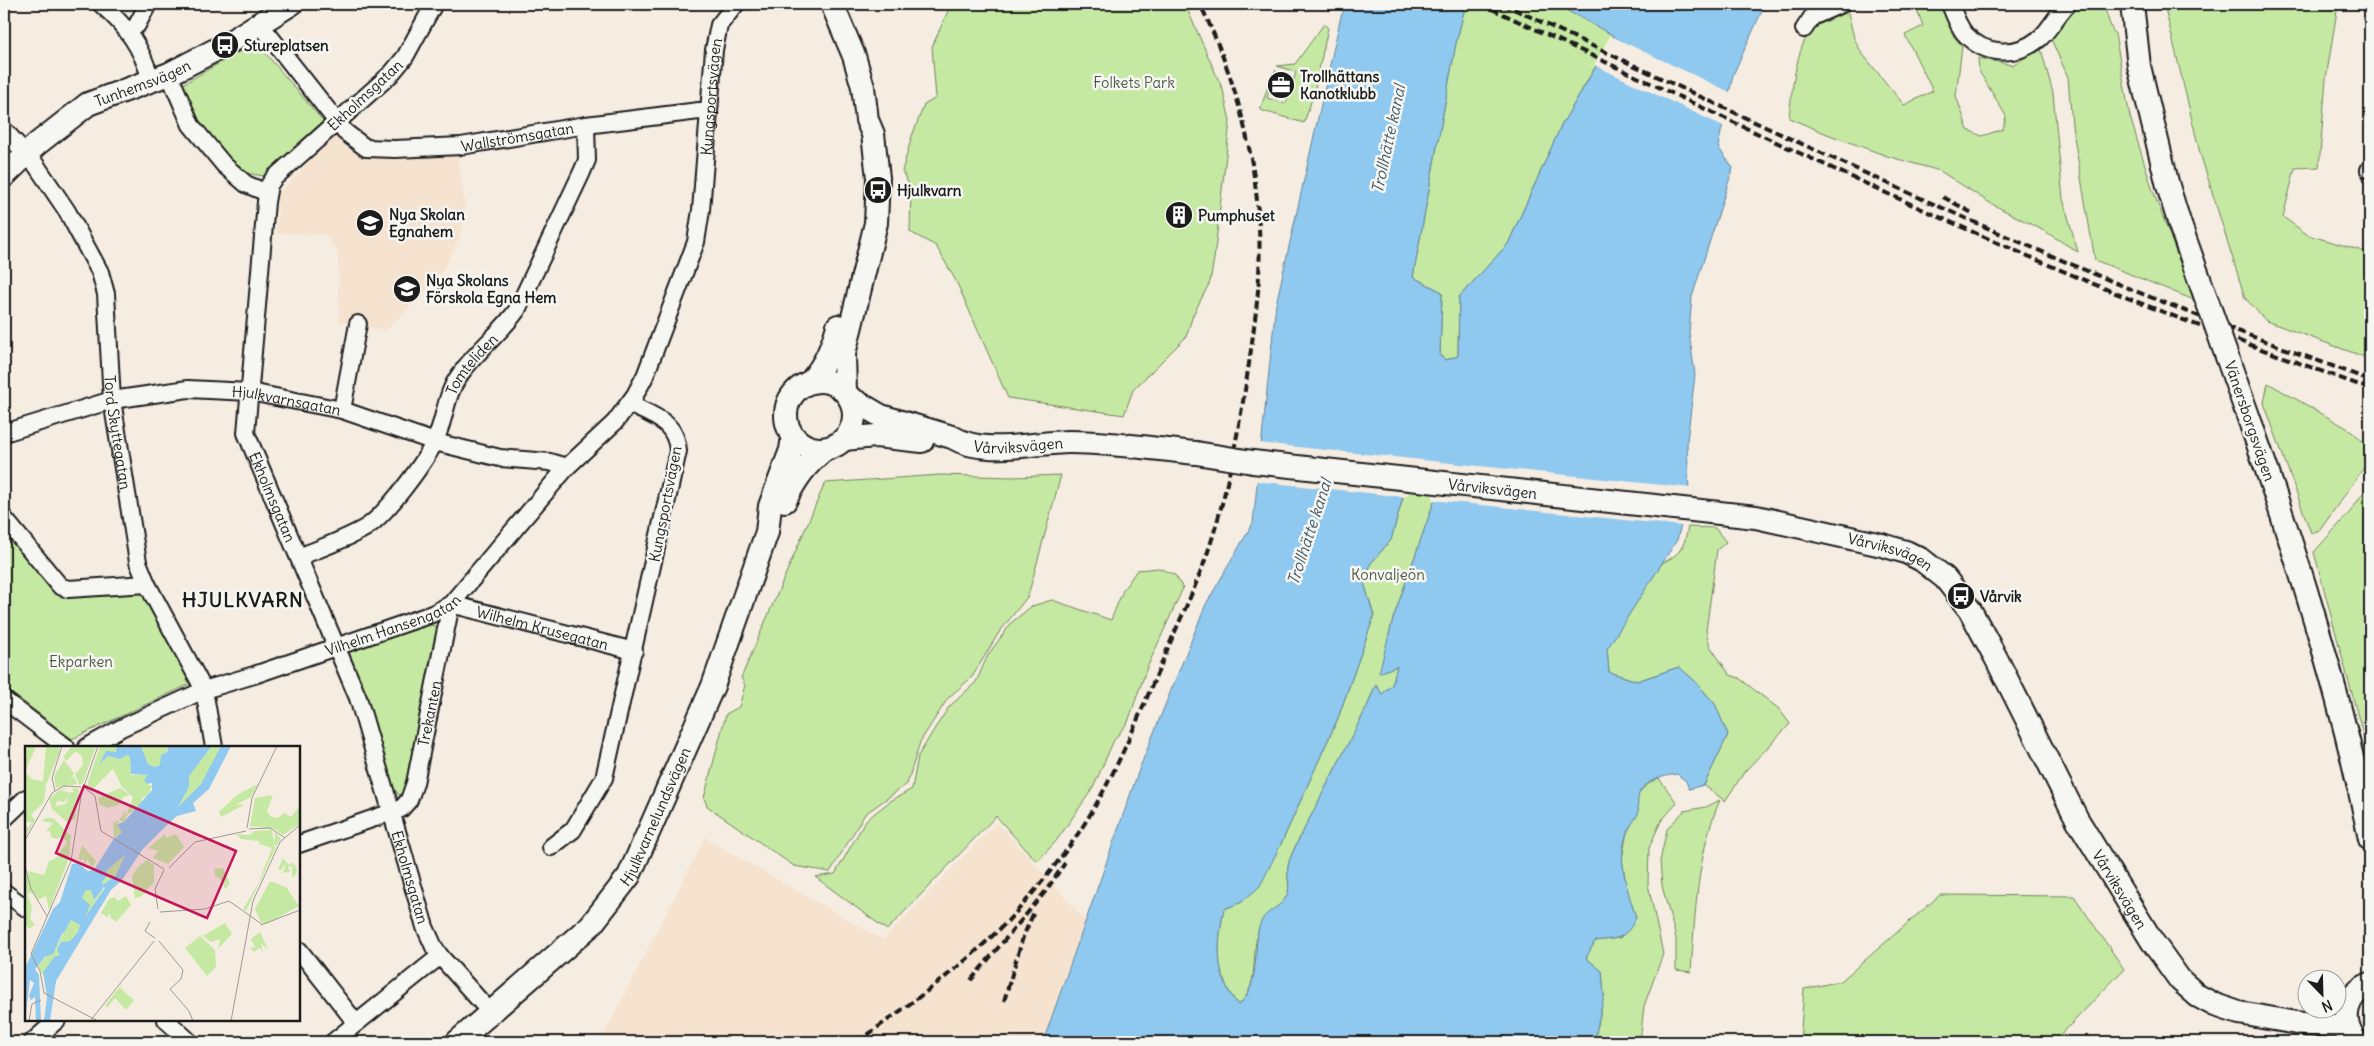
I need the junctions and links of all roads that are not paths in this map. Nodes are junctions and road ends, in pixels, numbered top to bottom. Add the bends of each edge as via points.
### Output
1 (101, 4) edge
2 (148, 4) edge
3 (291, 4) edge
4 (434, 4) edge
5 (736, 4) edge
6 (832, 4) edge
7 (1841, 4) edge
8 (1950, 4) edge
9 (2068, 4) edge
10 (2132, 4) edge
11 (260, 24) junction
12 (1804, 30) dead end
13 (130, 31) junction
14 (160, 77) junction
15 (708, 112) junction
16 (867, 120) junction
17 (336, 122) junction
18 (586, 125) junction
19 (4, 130) edge
20 (27, 154) junction
21 (4, 176) edge
22 (267, 193) junction
23 (358, 324) dead end
24 (810, 382) junction
25 (250, 392) junction
26 (848, 395) junction
27 (112, 400) junction
28 (629, 404) junction
29 (342, 410) junction
30 (4, 432) edge
31 (793, 436) junction
32 (435, 442) junction
33 (962, 443) junction
34 (834, 444) junction
35 (567, 467) junction
36 (4, 518) edge
37 (767, 532) junction
38 (299, 557) junction
39 (147, 584) junction
40 (451, 604) junction
41 (335, 648) junction
42 (634, 651) junction
43 (204, 690) junction
44 (4, 700) edge
45 (65, 746) edge
46 (89, 746) edge
47 (214, 746) edge
48 (25, 799) edge
49 (392, 812) junction
50 (4, 819) edge
51 (2370, 839) edge
52 (300, 844) edge
53 (551, 847) dead end
54 (4, 892) edge
55 (25, 907) edge
56 (300, 951) edge
57 (440, 956) junction
58 (2354, 992) edge
59 (491, 1013) junction
60 (2296, 1015) edge
61 (2287, 1020) junction
62 (56, 1021) edge
63 (167, 1021) edge
64 (356, 1023) junction
65 (2353, 1036) edge
66 (32, 1042) edge
67 (190, 1042) edge
68 (333, 1042) edge
69 (457, 1042) edge

1 - 13 street
2 - 13 street
3 - 11 street, Tunhemsvägen
4 - 17 street, Ekholmsgatan via 392,74
5 - 15 street, Kungsportsvägen via 719,25
6 - 16 street via 854,56 863,87
7 - 12 street via 1812,17
8 - 9 street via 1965,34 1982,47 2008,53 2029,46 2040,38
10 - 51 street, Vänersborgsvägen, bridge via 2139,66 2168,186 2294,547 2330,668
11 - 14 street, Tunhemsvägen
11 - 17 street
13 - 14 street via 146,64
14 - 20 street, Tunhemsvägen via 88,104
14 - 22 street via 191,125 224,165 246,184
15 - 18 street, Wallströmsgatan
15 - 28 street, Kungsportsvägen via 696,242 645,376
16 - 24 street via 862,132 866,193 864,223 830,351 821,370
16 - 26 street via 876,152 878,198 876,223 844,354
17 - 18 street, Wallströmsgatan via 366,148 376,150 461,146
17 - 22 street, Ekholmsgatan via 274,178
18 - 32 street, Tomteliden via 587,160 525,292 507,323 459,375
19 - 20 street, Tord Skyttegatan
20 - 21 street, Tunhemsvägen
20 - 27 street, Tord Skyttegatan via 67,211 100,272 106,294
22 - 25 street, Ekholmsgatan
23 - 29 street
24 - 26 street via 832,383
24 - 31 street via 797,390 786,408 787,423
25 - 27 street, Hjulkvarnsgatan via 188,389
25 - 29 street, Hjulkvarnsgatan
25 - 38 street, Ekholmsgatan via 246,433
26 - 33 street, Vårviksvägen via 881,416 952,437
26 - 34 street via 854,409 854,421
27 - 30 street, Hjulkvarnsgatan
27 - 39 street, Tord Skyttegatan via 138,562
28 - 35 street, Vilhelm Hansengatan via 615,422
28 - 42 street, Kungsportsvägen via 661,419 671,428 677,438 678,451
29 - 32 street, Hjulkvarnsgatan
31 - 34 street via 805,446
31 - 37 street, Hjulkvarnelundsvägen via 770,506
32 - 35 street, Hjulkvarnsgatan via 500,458 550,462
32 - 38 street, Tomteliden via 422,464 367,527
33 - 34 street via 947,445 876,436
33 - 61 street, Vårviksvägen, bridge via 991,446 1069,442 1120,444 1253,462 1704,510 1756,517 1906,552 1945,578 1960,596 1996,658 2069,804 2180,980 2198,996 2215,1005 2256,1018
34 - 37 street, Hjulkvarnelundsvägen via 812,458 797,477
35 - 40 street, Vilhelm Hansengatan
36 - 39 street via 60,586 68,589
37 - 59 street, Hjulkvarnelundsvägen via 713,686 629,876 591,925
38 - 41 street, Ekholmsgatan
39 - 43 street, Tord Skyttegatan
40 - 41 street, Vilhelm Hansengatan via 432,614
40 - 42 street, Wilhelm Krusegatan
40 - 49 street, Trekanten via 415,783 409,800 401,809
41 - 43 street, Vilhelm Hansengatan
41 - 49 street, Ekholmsgatan via 358,698
42 - 53 street, Kungsportsvägen via 604,778 573,830
43 - 46 street, Vilhelm Hansengatan
43 - 47 street, Tord Skyttegatan
44 - 45 street
48 - 50 street
49 - 52 street
49 - 57 street, Ekholmsgatan via 425,927
54 - 55 street
56 - 64 street
57 - 59 street, Ekholmsgatan
57 - 64 street
58 - 65 street via 2347,1012
59 - 69 street, Hjulkvarnelundsvägen
60 - 61 street, Vårviksvägen
61 - 65 street, Vårviksvägen via 2337,1026
62 - 66 street
63 - 67 street
64 - 68 street

